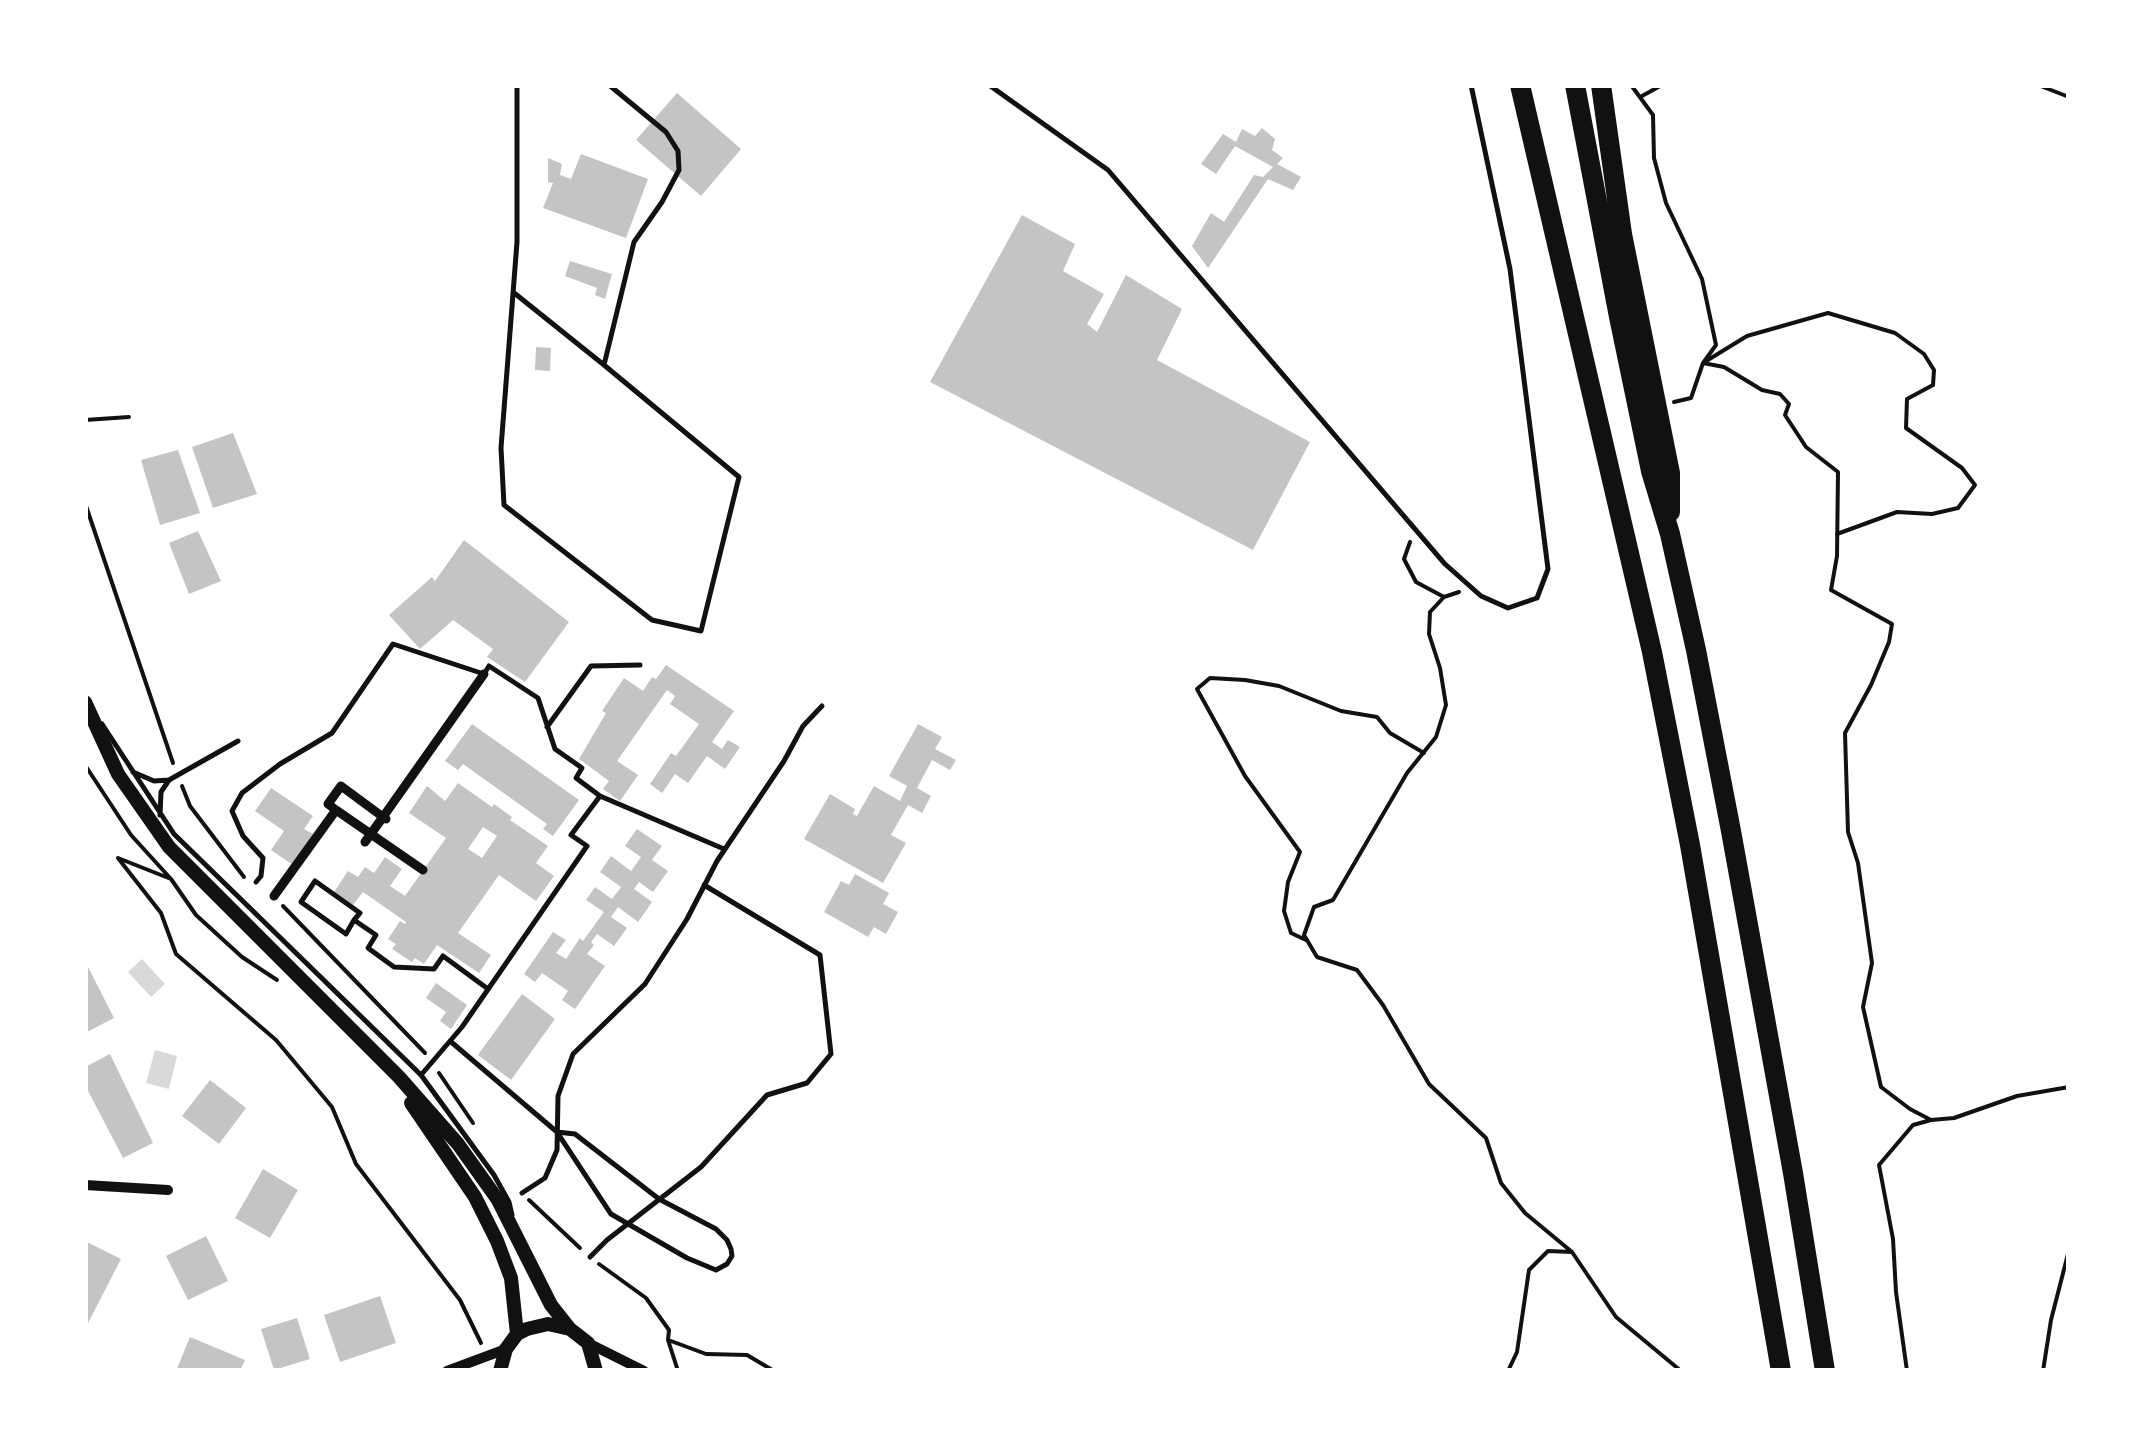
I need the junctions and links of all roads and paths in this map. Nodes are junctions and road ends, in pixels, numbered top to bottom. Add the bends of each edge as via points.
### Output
1 (518, 85) edge
2 (609, 85) edge
3 (989, 85) edge
4 (1471, 85) edge
5 (1520, 85) edge
6 (1575, 85) edge
7 (1601, 85) edge
8 (1631, 85) edge
9 (1662, 85) edge
10 (2038, 85) edge
11 (1642, 96) junction
12 (2069, 97) edge
13 (513, 292) junction
14 (1702, 363) junction
15 (604, 365) junction
16 (1674, 402) dead end
17 (130, 416) dead end
18 (85, 420) edge
19 (85, 503) edge
20 (1414, 528) junction
21 (1670, 534) junction
22 (1837, 534) junction
23 (1472, 588) junction
24 (1444, 597) junction
25 (640, 665) dead end
26 (484, 674) junction
27 (85, 699) edge
28 (822, 706) dead end
29 (548, 727) junction
30 (238, 742) dead end
31 (1424, 754) junction
32 (85, 765) edge
33 (132, 772) junction
34 (178, 776) junction
35 (169, 780) junction
36 (600, 796) junction
37 (336, 810) junction
38 (160, 814) junction
39 (386, 818) junction
40 (368, 838) junction
41 (724, 850) junction
42 (424, 870) dead end
43 (171, 879) junction
44 (256, 882) joint
45 (704, 885) junction
46 (274, 896) joint
47 (354, 920) junction
48 (1307, 940) junction
49 (321, 947) junction
50 (314, 954) dead end
51 (286, 985) dead end
52 (488, 988) junction
53 (450, 1041) junction
54 (370, 1051) junction
55 (432, 1063) junction
56 (421, 1076) junction
57 (2069, 1087) edge
58 (1931, 1120) junction
59 (558, 1132) junction
60 (482, 1136) dead end
61 (85, 1185) edge
62 (168, 1190) dead end
63 (522, 1193) joint
64 (659, 1199) junction
65 (627, 1225) junction
66 (516, 1232) junction
67 (2069, 1250) edge
68 (1572, 1252) junction
69 (590, 1257) junction
70 (570, 1329) junction
71 (518, 1334) junction
72 (668, 1340) junction
73 (588, 1342) junction
74 (506, 1349) junction
75 (487, 1356) junction
76 (447, 1371) edge
77 (500, 1371) edge
78 (596, 1371) edge
79 (644, 1371) edge
80 (678, 1371) edge
81 (774, 1371) edge
82 (1508, 1371) edge
83 (1679, 1371) edge
84 (1781, 1371) edge
85 (1825, 1371) edge
86 (1908, 1371) edge
87 (2044, 1371) edge

1 - 13 lane
2 - 15 lane via 666,132 678,151 679,170 634,242
3 - 20 lane via 1108,170
4 - 23 lane via 1510,268 1548,569 1537,598 1508,608
5 - 84 highway via 1652,652
6 - 21 highway via 1627,356
7 - 21 highway via 1622,234 1670,473
8 - 11 path
9 - 11 path
10 - 12 path
11 - 14 path via 1653,115 1654,158 1666,203 1702,279 1716,345
13 - 15 lane
13 - 15 lane via 501,448 504,505 652,620 701,631 739,476
14 - 16 path via 1691,398
14 - 22 path via 1724,366 1789,404 1786,415 1806,447 1838,472
14 - 22 path via 1748,336 1828,313 1895,332 1924,354 1934,370 1933,385 1907,399 1906,428 1962,468 1974,486 1958,508 1897,512
17 - 18 path
19 - 34 path
20 - 23 lane
20 - 24 path via 1404,559 1416,582
21 - 85 highway via 1731,830
22 - 58 path via 1832,590 1892,624 1845,733 1848,832 1872,963 1864,1006 1881,1087
23 - 24 path
24 - 31 path via 1430,612 1429,634 1446,705
25 - 29 lane via 591,666
26 - 29 lane via 490,666 538,698
26 - 39 street
26 - 44 lane via 393,644 332,733 242,793 232,811 263,858
27 - 33 lane
27 - 54 street via 118,774 162,838
28 - 41 lane
29 - 36 lane via 555,749 582,768 576,778
30 - 34 lane
31 - 48 path via 1333,900 1314,907
31 - 48 path via 1377,717 1340,711 1279,686 1210,678 1197,689 1245,776 1300,852 1284,911 1291,933
32 - 43 path via 131,835
33 - 35 lane
33 - 38 lane
34 - 35 lane
34 - 44 path via 190,806 240,875
35 - 38 lane
36 - 41 lane
36 - 52 lane via 571,834 587,846
37 - 39 street via 328,804 341,786
37 - 40 street
37 - 46 street
38 - 56 lane
39 - 40 street
40 - 42 street
41 - 45 lane
43 - 51 path via 219,938
43 - 75 path via 118,858 161,913 176,954 276,1040 332,1107 356,1164 460,1300
45 - 59 lane via 645,984 573,1054 558,1096
45 - 64 lane via 820,955 830,1054 807,1083 767,1095 701,1167
46 - 49 path
47 - 47 lane via 360,912 315,881 301,902 346,934
47 - 52 lane via 376,936 368,948 394,967 434,969 443,956
48 - 68 path via 1317,957 1356,970 1429,1084 1486,1138 1501,1183
49 - 50 path
49 - 55 path
52 - 53 lane
53 - 55 lane
53 - 59 lane
54 - 66 street via 458,1144
54 - 71 street via 442,1145 484,1214 510,1278
55 - 56 lane
55 - 60 path
56 - 66 lane via 494,1175
57 - 58 path
58 - 86 path via 1913,1124 1879,1165
59 - 63 lane via 546,1178
59 - 64 lane via 575,1134
59 - 65 lane via 611,1214
61 - 62 street
63 - 69 path
64 - 65 lane
64 - 65 lane via 716,1229 727,1240 727,1264 716,1270
65 - 69 lane
66 - 70 street
67 - 87 path
68 - 82 path via 1548,1251 1529,1270
68 - 83 path via 1616,1317
69 - 72 path via 646,1298 669,1330
70 - 71 street via 548,1324
70 - 73 street
71 - 74 street
72 - 80 path
72 - 81 path via 706,1354 748,1355
73 - 78 street
73 - 79 street
74 - 75 street
74 - 77 street
75 - 76 street

